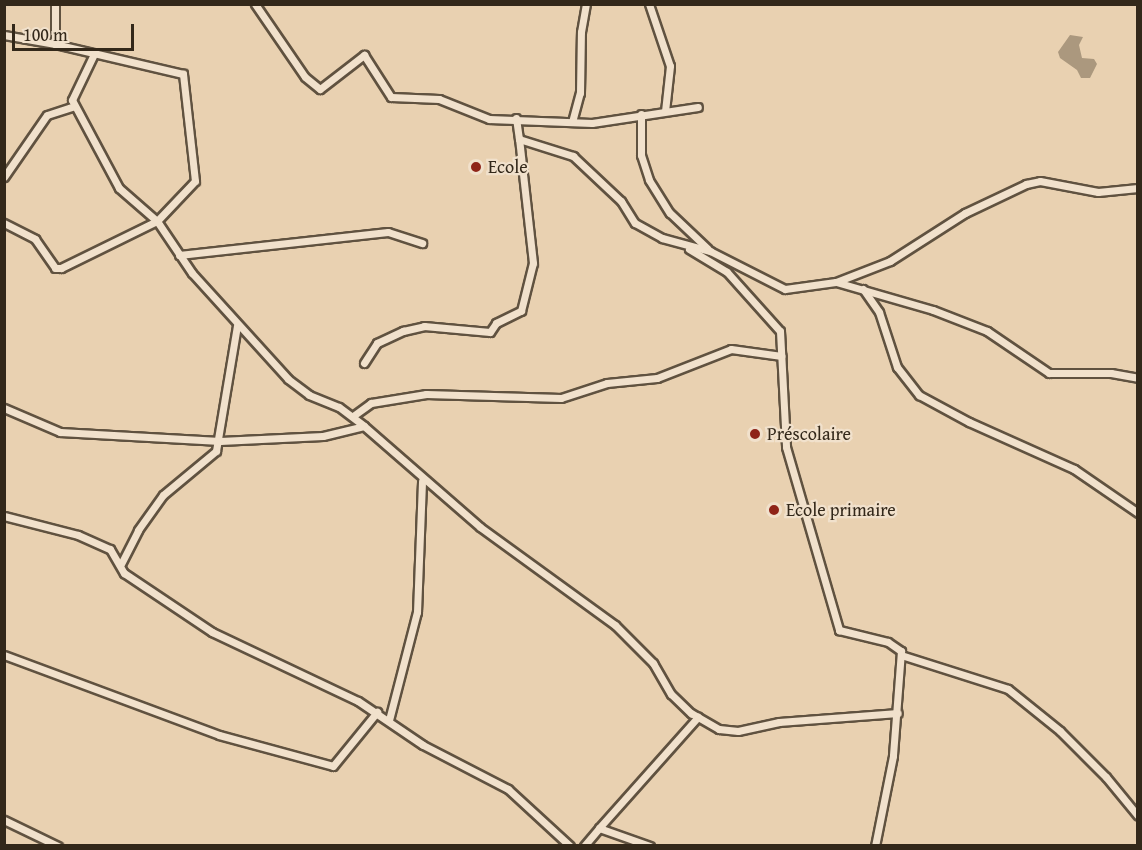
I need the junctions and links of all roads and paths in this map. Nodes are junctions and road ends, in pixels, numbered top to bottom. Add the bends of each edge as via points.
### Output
1 (55, 4) edge
2 (255, 4) edge
3 (586, 4) edge
4 (649, 4) edge
5 (4, 35) edge
6 (55, 45) junction
7 (94, 54) junction
8 (74, 106) junction
9 (698, 107) dead end
10 (665, 111) junction
11 (641, 114) junction
12 (516, 118) junction
13 (572, 122) junction
14 (519, 139) junction
15 (4, 177) edge
16 (1137, 188) edge
17 (157, 221) junction
18 (4, 223) edge
19 (422, 243) dead end
20 (681, 245) junction
21 (710, 251) junction
22 (180, 255) junction
23 (836, 282) junction
24 (861, 287) junction
25 (237, 326) junction
26 (782, 356) junction
27 (364, 363) dead end
28 (1137, 378) edge
29 (4, 408) edge
30 (353, 416) junction
31 (364, 426) junction
32 (220, 441) junction
33 (422, 481) junction
34 (1137, 513) edge
35 (4, 516) edge
36 (121, 564) junction
37 (4, 655) edge
38 (901, 655) junction
39 (377, 712) junction
40 (898, 713) junction
41 (698, 717) junction
42 (389, 720) junction
43 (1137, 816) edge
44 (4, 820) edge
45 (599, 828) junction
46 (56, 845) edge
47 (570, 846) edge
48 (584, 846) edge
49 (650, 846) edge
50 (875, 846) edge

1 - 6 street
2 - 12 street via 305,77 320,89 364,55 391,97 439,99 489,119
3 - 13 street via 581,32 580,93
4 - 10 street via 670,66
5 - 6 street
6 - 7 street
7 - 8 street via 74,91
7 - 17 street via 183,74 195,181
8 - 15 street via 47,115
8 - 17 street via 119,188
9 - 10 street
10 - 11 street
11 - 13 street via 592,123
11 - 21 street via 641,155 649,180 670,213
12 - 13 street
12 - 14 street
14 - 20 street via 573,156 621,201 634,223
14 - 27 street via 533,263 521,311 496,323 490,332 424,326 403,331 377,344
16 - 23 street via 1098,192 1040,182 1026,184 965,213 890,261
17 - 18 street via 61,268 55,268 34,239
17 - 22 street
19 - 22 street via 388,232
20 - 21 street
20 - 26 street via 727,272 759,305 780,331
21 - 23 street via 785,289
22 - 25 street
23 - 24 street
24 - 28 street via 987,331 1049,373 1111,373
24 - 34 street via 879,312 897,368 919,395 1074,469
25 - 30 street via 299,388
25 - 32 street via 228,363
26 - 30 street via 731,349 665,376 607,383 561,398 426,394 371,403
26 - 38 street via 781,406 786,447 839,630 899,646
29 - 32 street via 60,432
30 - 31 street
31 - 32 street via 323,436
31 - 33 street
32 - 36 street via 216,451 163,495 138,530
33 - 41 street via 615,625 654,663 671,694
33 - 42 street via 417,612
35 - 36 street via 99,543 110,549
36 - 39 street via 124,573 212,632 308,675
37 - 39 street via 219,735 333,766
38 - 40 street
38 - 43 street via 1008,689 1060,731 1106,777
39 - 42 street
40 - 41 street via 779,722 738,731 719,729
40 - 50 street
41 - 45 street
42 - 47 street via 423,745 508,789
44 - 46 street
45 - 48 street
45 - 49 street

